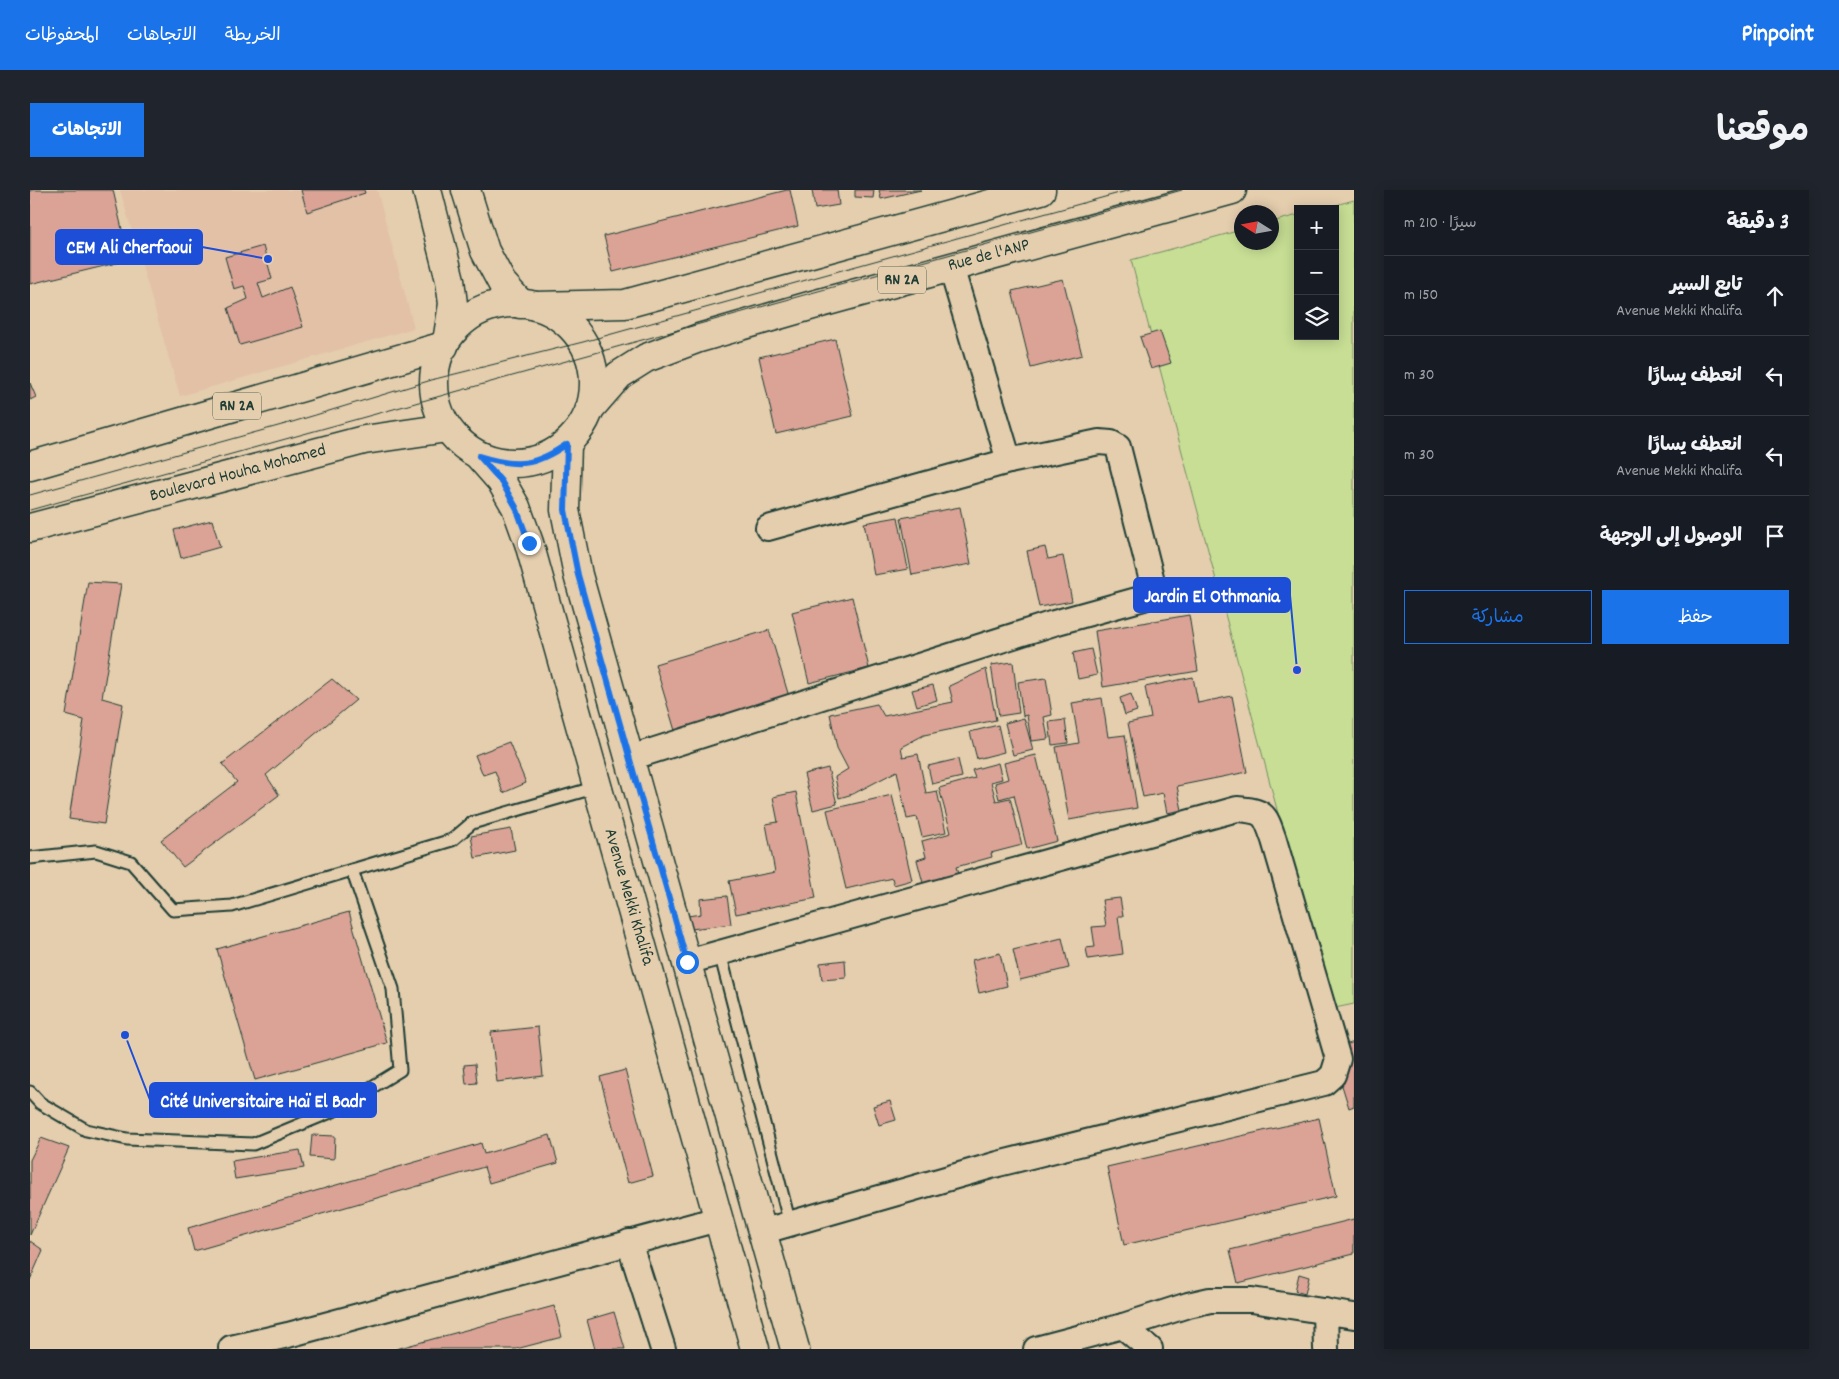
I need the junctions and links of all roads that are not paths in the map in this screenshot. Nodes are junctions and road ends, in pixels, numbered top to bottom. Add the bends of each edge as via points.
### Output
1 (427, 190) edge
2 (466, 190) edge
3 (1041, 190) edge
4 (1232, 190) edge
5 (952, 267) junction
6 (528, 305) junction
7 (446, 341) junction
8 (592, 406) junction
9 (447, 428) junction
10 (567, 444) junction
11 (479, 456) junction
12 (1010, 461) junction
13 (30, 466) edge
14 (30, 528) edge
15 (768, 528) dead end
16 (630, 758) junction
17 (597, 787) junction
18 (30, 858) edge
19 (352, 870) junction
20 (720, 953) junction
21 (687, 962) junction
22 (30, 1092) edge
23 (718, 1219) junction
24 (790, 1224) junction
25 (761, 1232) junction
26 (629, 1242) junction
27 (1325, 1311) junction
28 (1354, 1316) edge
29 (1123, 1326) junction
30 (290, 1342) edge
31 (231, 1348) edge
32 (663, 1349) edge
33 (755, 1349) edge
34 (795, 1349) edge
35 (1036, 1349) edge
36 (1150, 1349) edge
37 (1326, 1349) edge

1 - 7 main road via 450,280 453,304
2 - 6 main road via 485,251 502,283
3 - 6 main road via 624,304
4 - 5 main road, Rue de l'ANP / RN 2A
5 - 8 main road, Rue de l'ANP / RN 2A via 699,338 646,358 619,375
5 - 12 street
6 - 7 main road via 508,304 484,309 461,322
6 - 8 main road via 552,312 567,323 583,342 593,367
7 - 9 main road via 437,361 433,397
7 - 13 main road, RN 2A
8 - 10 main road via 582,427
9 - 11 main road via 461,444
9 - 14 main road, Boulevard Houha Mohamed via 364,440
10 - 11 main road via 548,456 525,464 500,463
10 - 16 main road via 565,510 578,575
11 - 17 main road, Avenue Mekki Khalifa via 501,481 516,507 529,543
12 - 15 street
12 - 16 street via 1099,442 1111,442 1118,447 1152,580 1144,598 1054,623
16 - 21 main road
17 - 19 lane via 472,823 452,840
17 - 23 main road, Avenue Mekki Khalifa
18 - 19 lane via 96,851 130,862 173,910 232,906
19 - 22 lane via 393,989 400,1070 333,1111 253,1144 127,1139 86,1130 40,1103
20 - 21 street
20 - 24 lane
20 - 24 street via 1237,810 1256,810 1267,819 1274,840 1338,1059 1333,1075 1324,1083 998,1164
21 - 25 main road
23 - 26 street
23 - 33 main road, Avenue Mekki Khalifa
24 - 25 street
25 - 34 main road
26 - 30 street
26 - 32 street
27 - 28 street
27 - 29 street via 1252,1300 1210,1300
27 - 37 street
29 - 35 street
29 - 36 street
30 - 31 street

